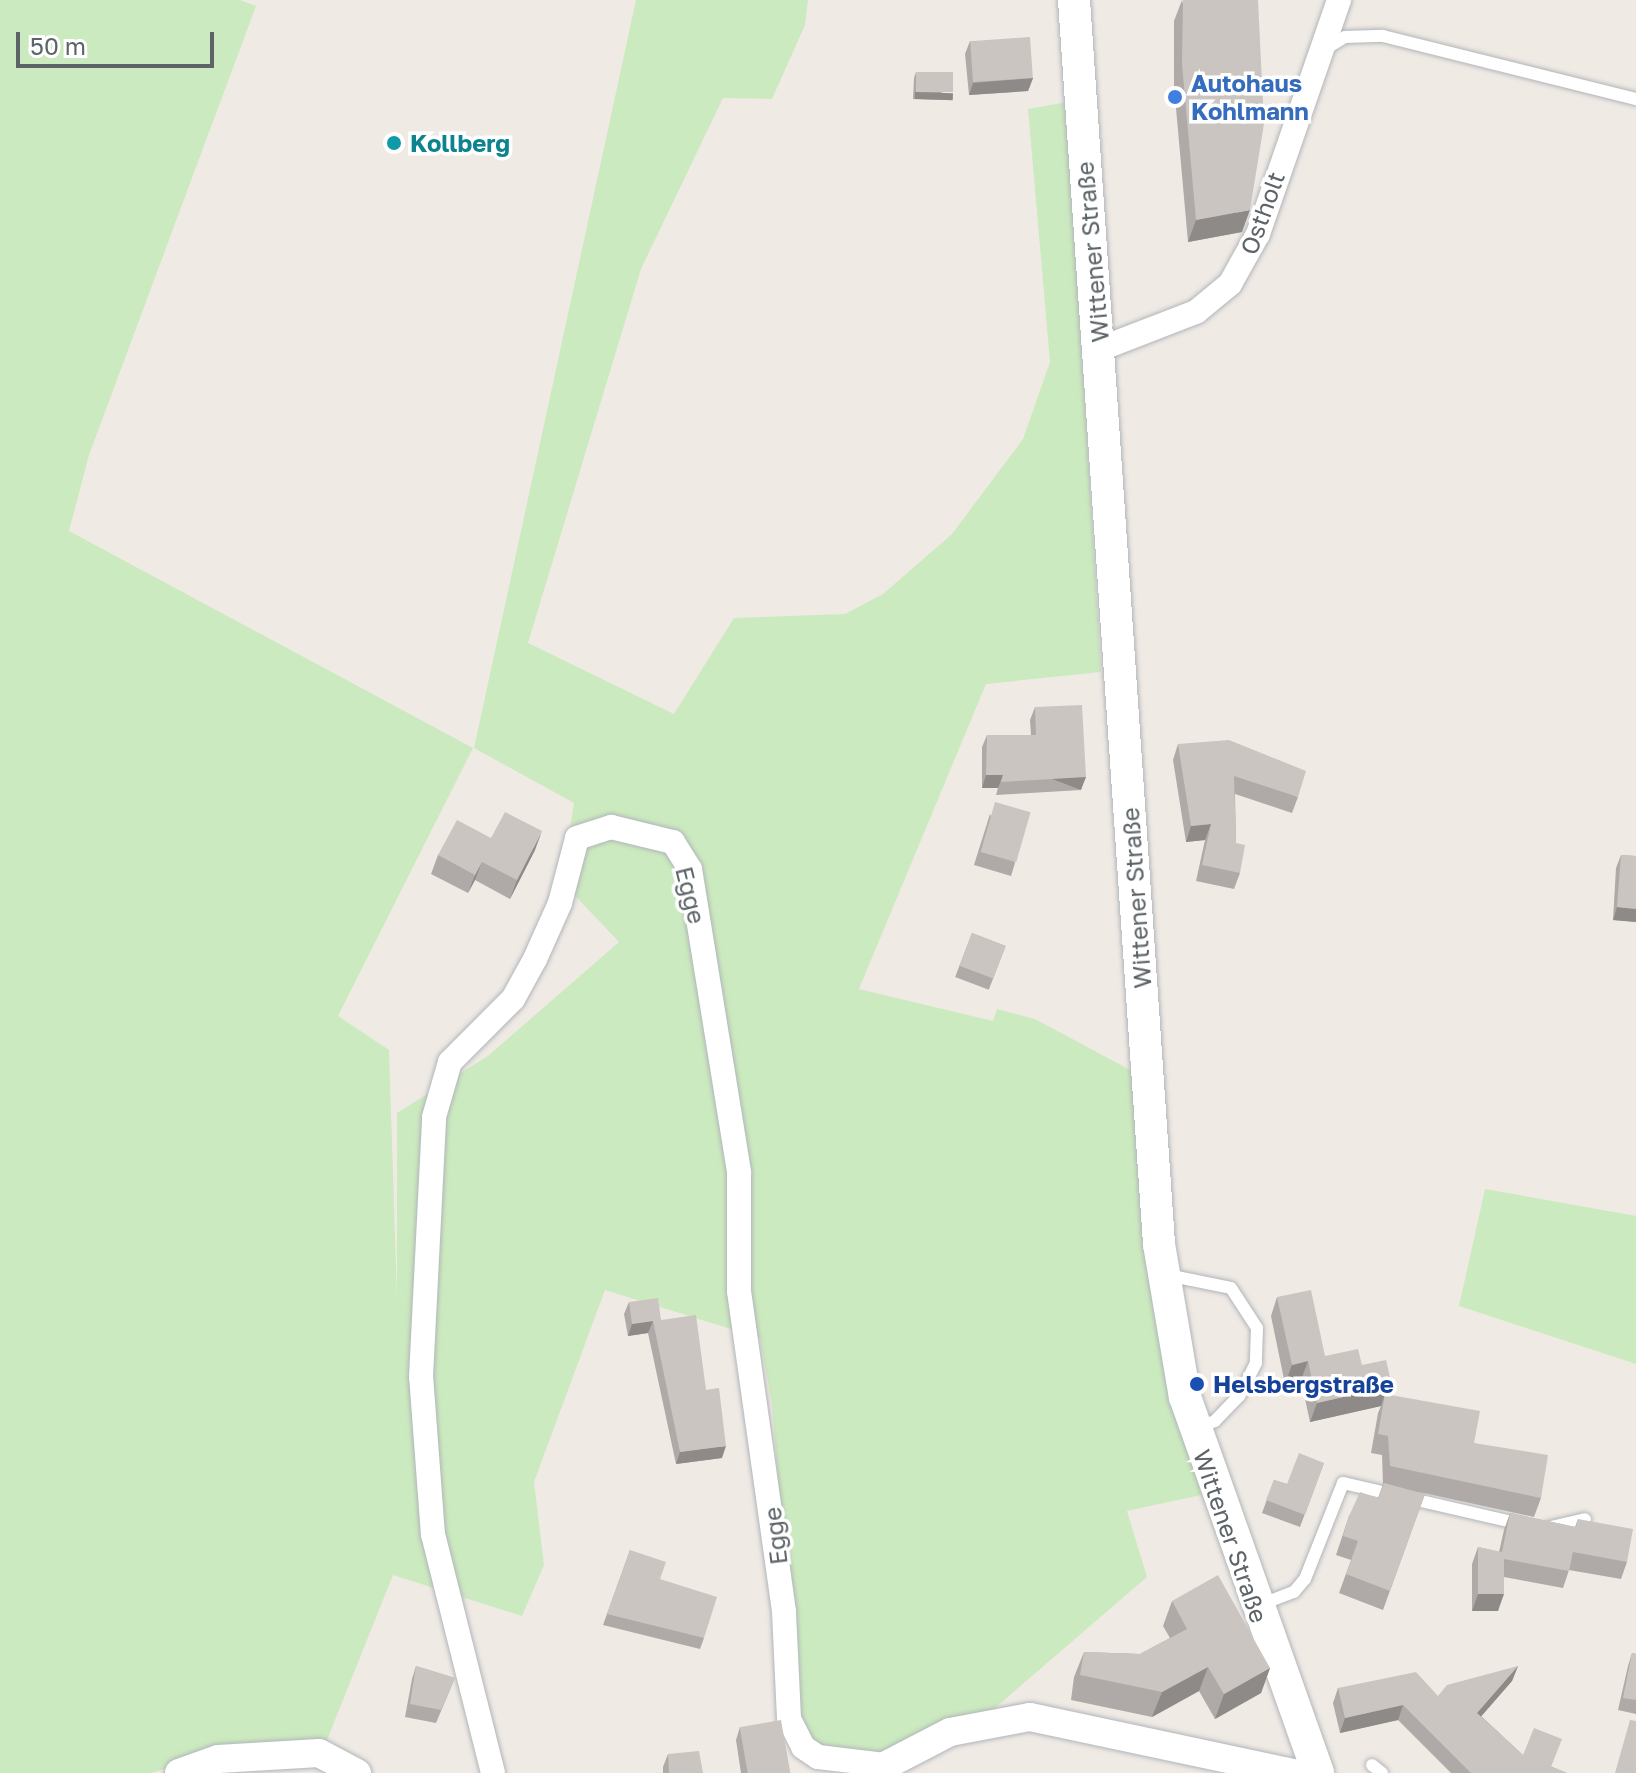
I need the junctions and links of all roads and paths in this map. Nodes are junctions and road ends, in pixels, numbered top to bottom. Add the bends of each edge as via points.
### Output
1 (1074, 0) edge
2 (1339, 0) edge
3 (1316, 54) junction
4 (1636, 99) edge
5 (1100, 349) junction
6 (1164, 1274) junction
7 (1195, 1429) junction
8 (1585, 1519) edge
9 (1255, 1607) junction
10 (878, 1769) edge
11 (1308, 1772) edge
12 (179, 1773) edge
13 (357, 1773) edge
14 (493, 1773) edge

1 - 5 main road, Wittener Straße
2 - 3 street, Ostholt
3 - 4 lane via 1345,37 1383,36
3 - 5 street, Ostholt via 1258,234 1230,284 1196,312
5 - 6 main road, Wittener Straße
6 - 7 main road, Wittener Straße
6 - 7 lane via 1231,1288 1257,1328 1256,1363 1239,1396 1215,1421
7 - 9 main road, Wittener Straße
8 - 9 lane via 1548,1528 1446,1511 1343,1483 1305,1579 1294,1592
9 - 11 main road, Wittener Straße
10 - 11 street via 950,1732 1030,1717
10 - 14 street, Egge via 818,1757 803,1747 789,1719 784,1612 739,1291 739,1173 690,869 673,842 611,827 577,838 560,903 535,959 513,999 450,1062 434,1117 421,1377 433,1535
12 - 13 street via 218,1759 319,1753

